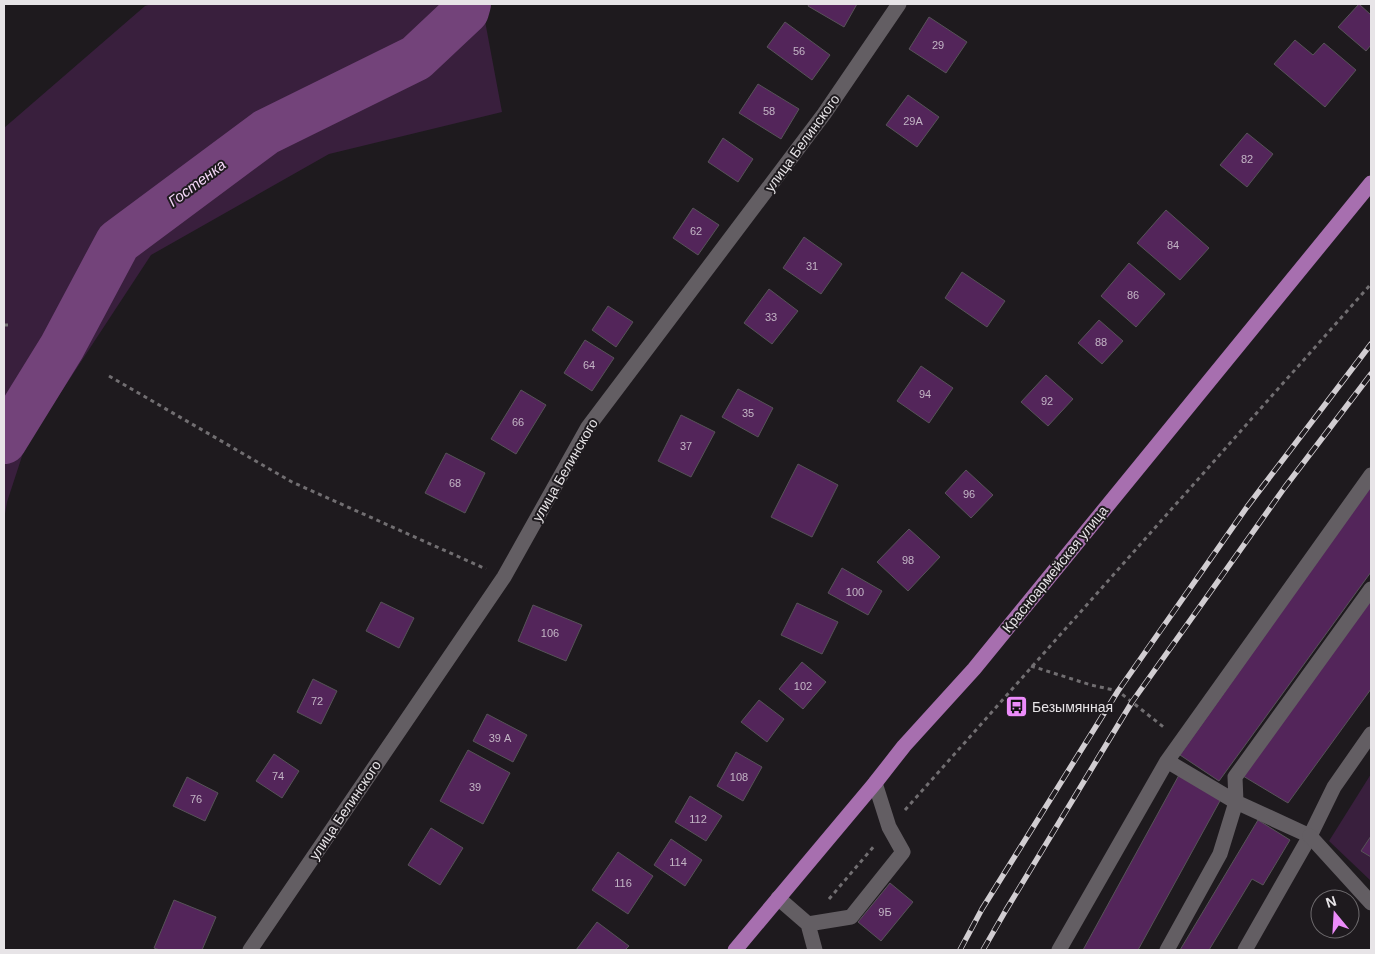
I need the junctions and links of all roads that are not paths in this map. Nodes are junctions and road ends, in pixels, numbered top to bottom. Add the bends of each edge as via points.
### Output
1 (899, 4) edge
2 (1371, 183) edge
3 (1371, 475) edge
4 (1371, 589) edge
5 (1371, 734) edge
6 (1167, 762) junction
7 (875, 783) junction
8 (1236, 802) junction
9 (1310, 836) junction
10 (778, 898) junction
11 (1371, 903) edge
12 (808, 924) junction
13 (250, 950) edge
14 (734, 950) edge
15 (815, 950) edge
16 (1059, 950) edge
17 (1167, 950) edge
18 (1246, 950) edge

1 - 13 street, улица Белинского via 824,114 588,427 504,577
2 - 7 main road, Красноармейская улица via 974,669
3 - 6 street
4 - 8 street via 1235,777
5 - 9 street via 1334,787
6 - 8 street
6 - 16 street
7 - 10 main road, Красноармейская улица
7 - 12 street via 890,827 904,852 851,917
8 - 9 street
8 - 17 street via 1220,854
9 - 11 street
9 - 18 street
10 - 12 street
10 - 14 main road, Красноармейская улица
12 - 15 street

